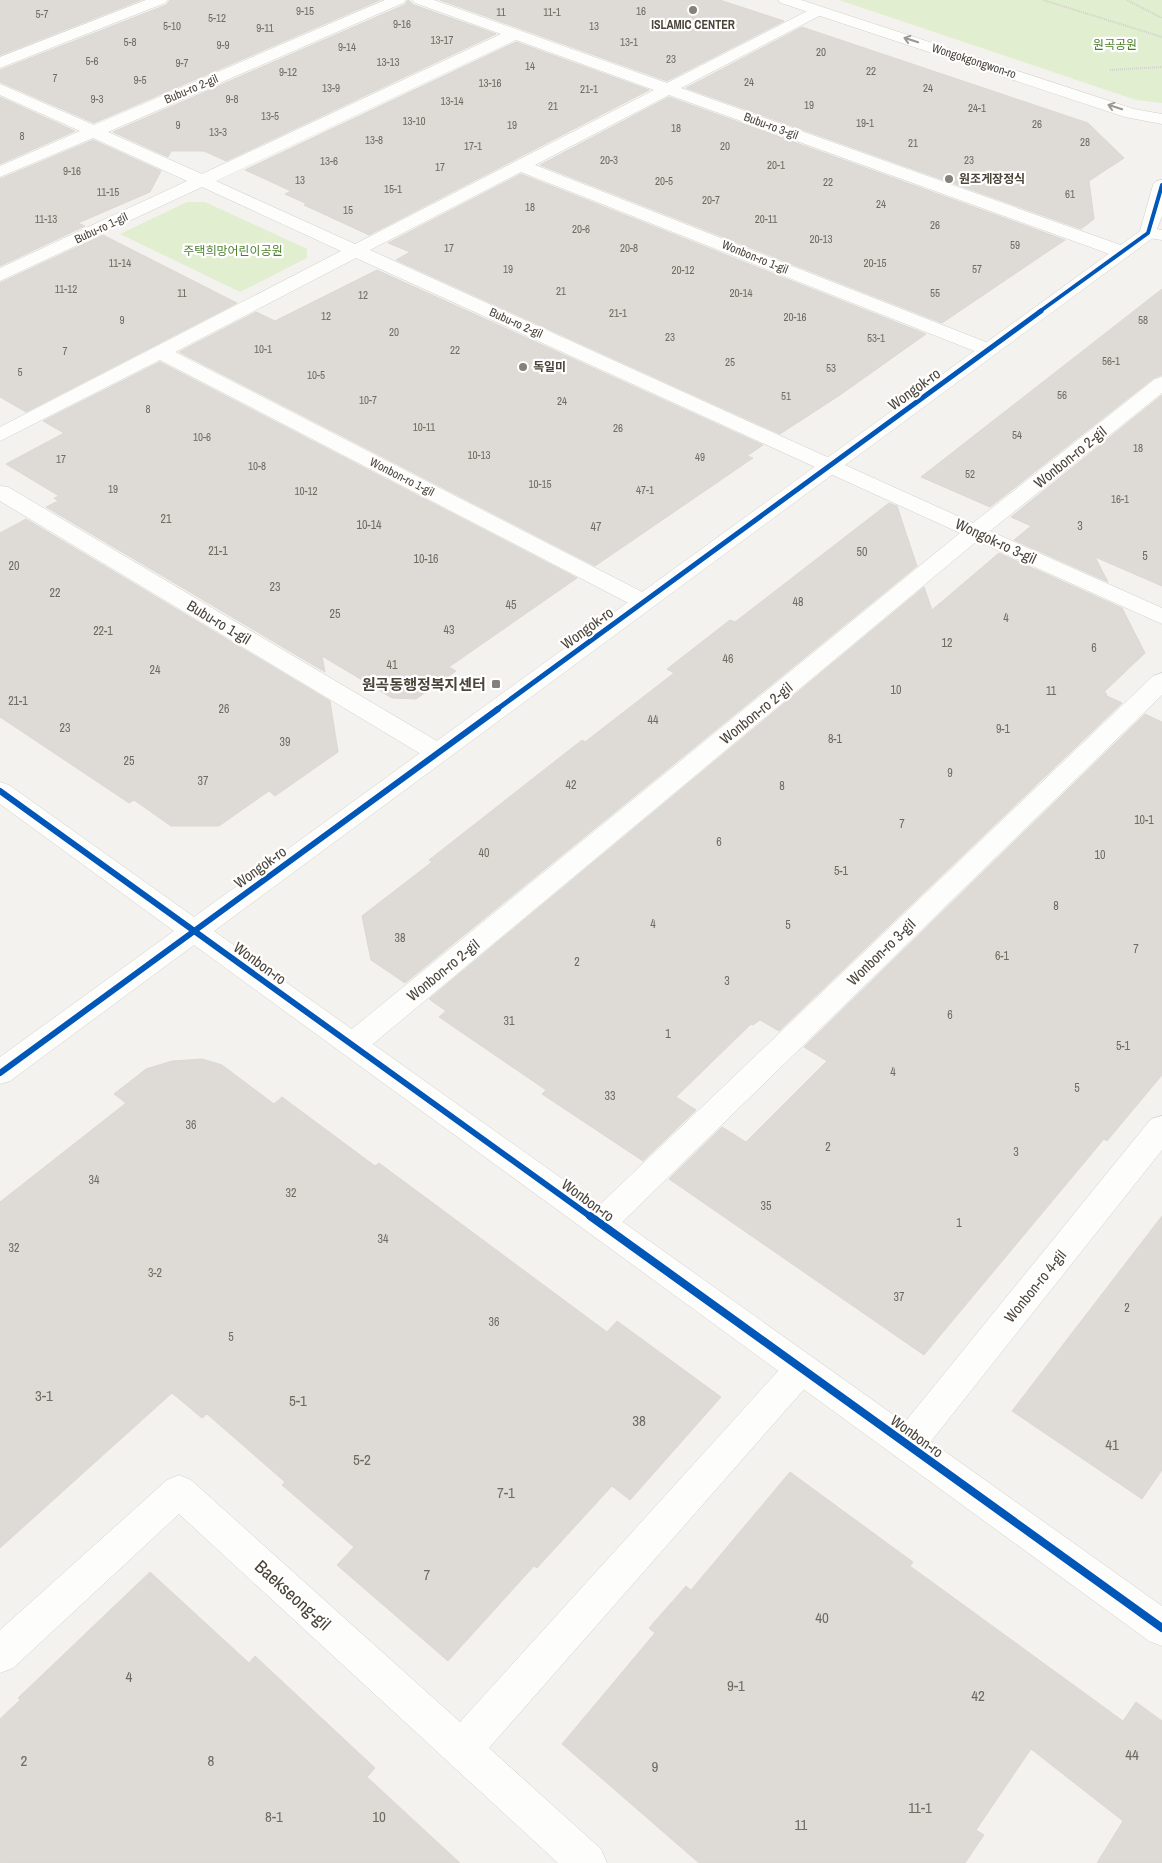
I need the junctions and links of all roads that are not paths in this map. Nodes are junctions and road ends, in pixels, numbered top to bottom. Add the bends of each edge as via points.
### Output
1 (160, 0) edge
2 (398, 0) edge
3 (420, 0) edge
4 (786, 0) edge
5 (818, 11) junction
6 (515, 34) junction
7 (0, 64) edge
8 (0, 88) edge
9 (668, 89) junction
10 (1162, 119) edge
11 (94, 131) junction
12 (520, 165) junction
13 (0, 172) edge
14 (202, 181) junction
15 (1162, 185) edge
16 (1155, 234) edge
17 (356, 250) junction
18 (1122, 252) junction
19 (0, 275) edge
20 (989, 350) junction
21 (160, 352) junction
22 (1162, 383) edge
23 (0, 435) edge
24 (830, 466) junction
25 (0, 492) edge
26 (976, 532) junction
27 (644, 602) junction
28 (1162, 617) edge
29 (1162, 681) edge
30 (438, 753) junction
31 (0, 791) edge
32 (194, 931) junction
33 (352, 1045) junction
34 (0, 1073) edge
35 (1162, 1128) edge
36 (600, 1224) junction
37 (801, 1369) junction
38 (908, 1444) junction
39 (1162, 1628) edge
40 (0, 1655) edge
41 (462, 1749) junction
42 (587, 1863) edge

1 - 7 street
2 - 11 street, Bubu-ro 2-gil
3 - 6 street, Bubu-ro 3-gil
4 - 5 street, Wongokgongwon-ro
5 - 9 street
10 -> 5 street, Wongokgongwon-ro via 1131,113
6 - 9 street, Bubu-ro 3-gil
6 - 14 street
8 - 11 street, Bubu-ro 2-gil
9 - 12 street
9 - 18 street, Bubu-ro 3-gil
11 - 13 street
11 - 14 street, Bubu-ro 2-gil
12 - 17 street
12 - 20 street, Wonbon-ro 1-gil
14 - 17 street, Bubu-ro 2-gil
14 - 19 street, Bubu-ro 1-gil
15 - 16 street, Wongok-ro
16 - 18 street, Wongok-ro
17 - 21 street
17 - 24 street, Bubu-ro 2-gil
18 - 20 street, Wongok-ro
20 - 24 street, Wongok-ro
21 - 23 street
21 - 27 street, Wonbon-ro 1-gil
22 - 26 street, Wonbon-ro 2-gil
24 - 26 street, Wongok-ro 3-gil
24 - 27 street, Wongok-ro
25 - 30 street, Bubu-ro 1-gil
26 - 28 street, Wongok-ro 3-gil
26 - 33 street, Wonbon-ro 2-gil
27 - 30 street, Wongok-ro
29 - 36 street, Wonbon-ro 3-gil
30 - 32 street, Wongok-ro
31 - 32 street, Wonbon-ro
32 - 33 street, Wonbon-ro
32 - 34 street, Wongok-ro
33 - 36 street, Wonbon-ro
35 - 38 street, Wonbon-ro 4-gil
36 - 37 street, Wonbon-ro
37 - 38 street, Wonbon-ro
37 - 41 street
38 - 39 street, Wonbon-ro
40 - 41 street, Baekseong-gil via 179,1490
41 - 42 street, Baekseong-gil

